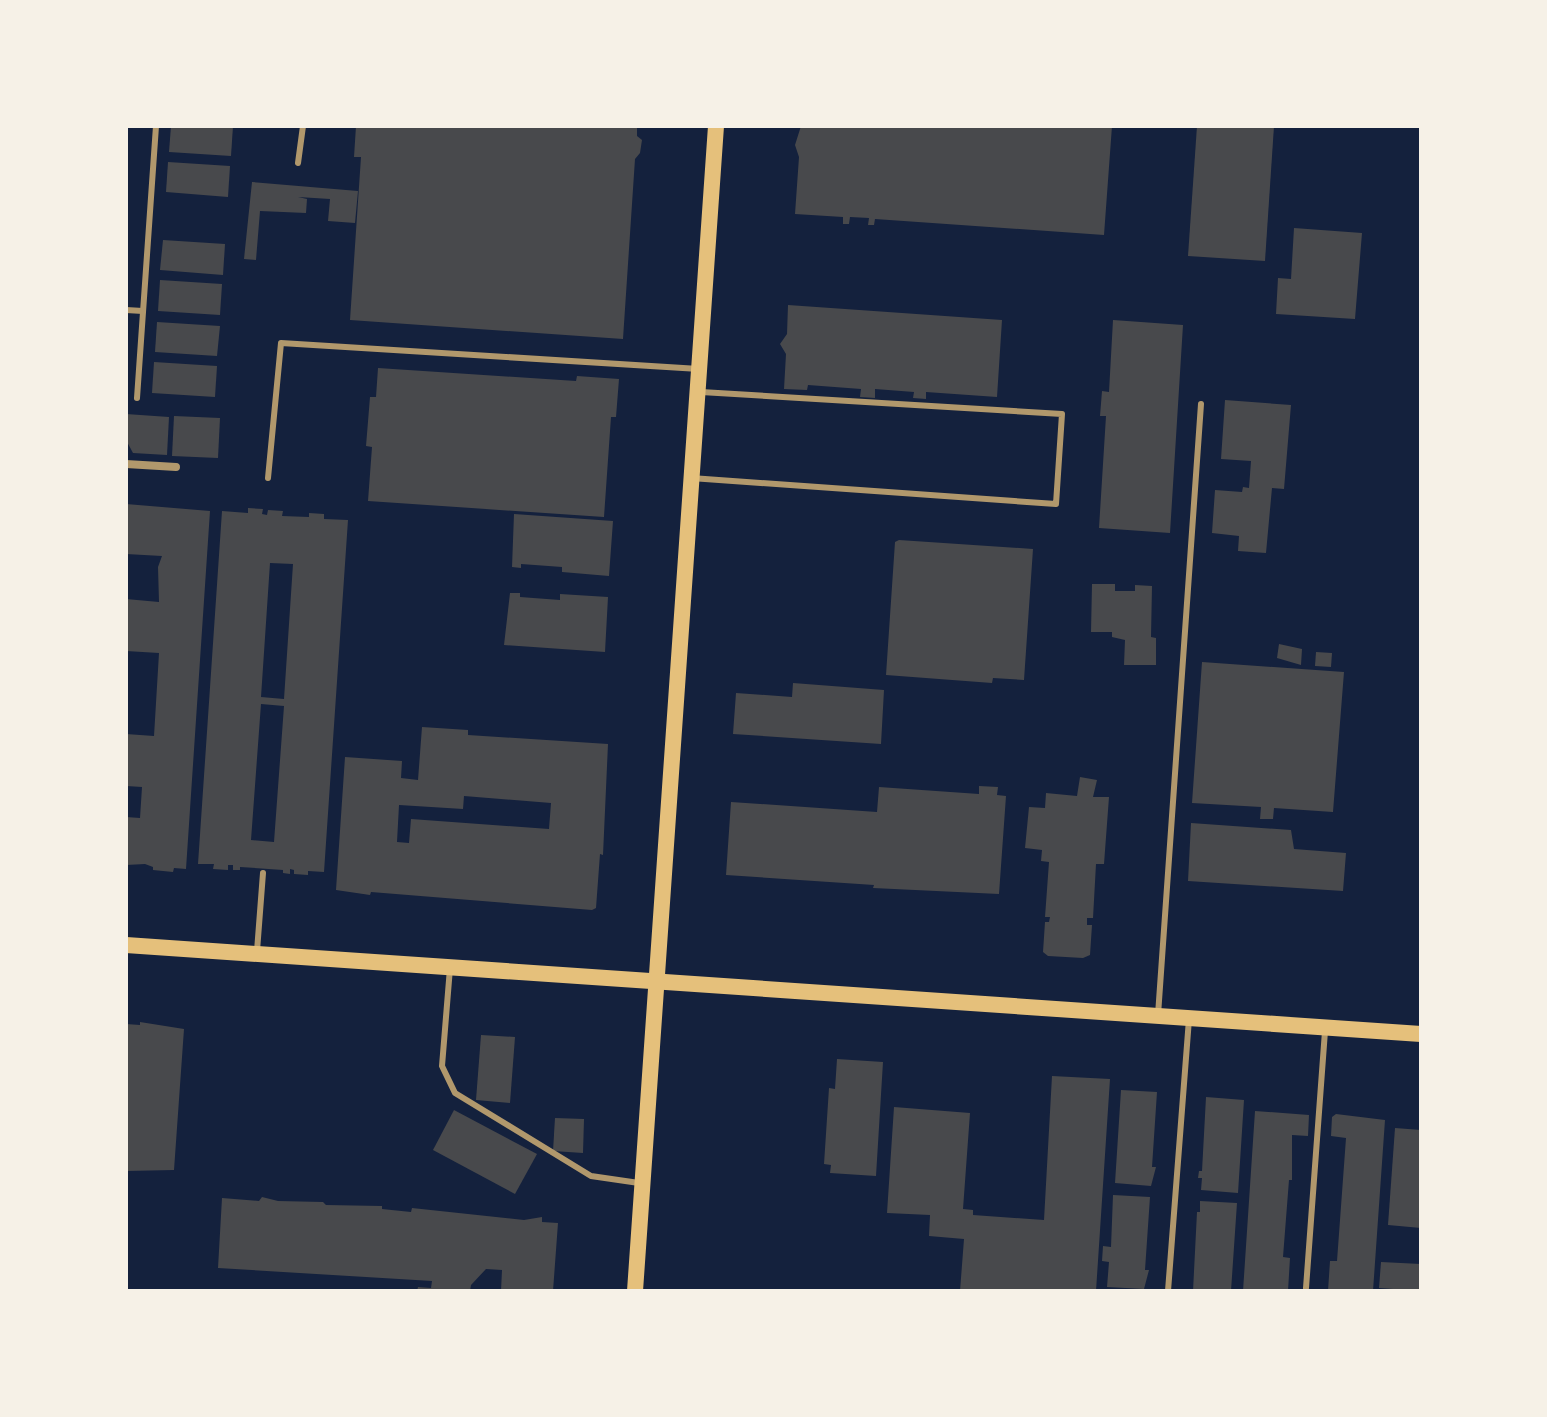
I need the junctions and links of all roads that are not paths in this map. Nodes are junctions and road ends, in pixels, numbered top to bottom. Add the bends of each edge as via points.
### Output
1 (156, 126) edge
2 (303, 126) edge
3 (716, 126) edge
4 (298, 163) dead end
5 (126, 310) edge
6 (143, 311) junction
7 (699, 369) junction
8 (697, 391) junction
9 (137, 398) dead end
10 (1201, 404) dead end
11 (126, 464) edge
12 (176, 467) dead end
13 (268, 478) dead end
14 (691, 478) junction
15 (263, 873) dead end
16 (126, 945) edge
17 (257, 955) junction
18 (450, 968) junction
19 (656, 981) junction
20 (1158, 1015) junction
21 (1190, 1017) junction
22 (1325, 1027) junction
23 (1421, 1034) edge
24 (642, 1183) junction
25 (1306, 1288) dead end
26 (635, 1291) edge
27 (1168, 1291) edge

1 - 6 lane
2 - 4 lane
3 - 7 main road
5 - 6 lane
6 - 9 lane
7 - 8 main road
7 - 13 lane via 281,343
8 - 14 main road
8 - 14 lane via 1062,414 1056,504
10 - 20 lane
11 - 12 street
14 - 19 main road
15 - 17 lane
16 - 17 main road
17 - 18 main road
18 - 19 main road
18 - 24 lane via 442,1066 455,1093 591,1176
19 - 20 main road
19 - 24 main road
20 - 21 main road
21 - 22 main road
21 - 27 lane
22 - 23 main road
22 - 25 lane
24 - 26 main road

